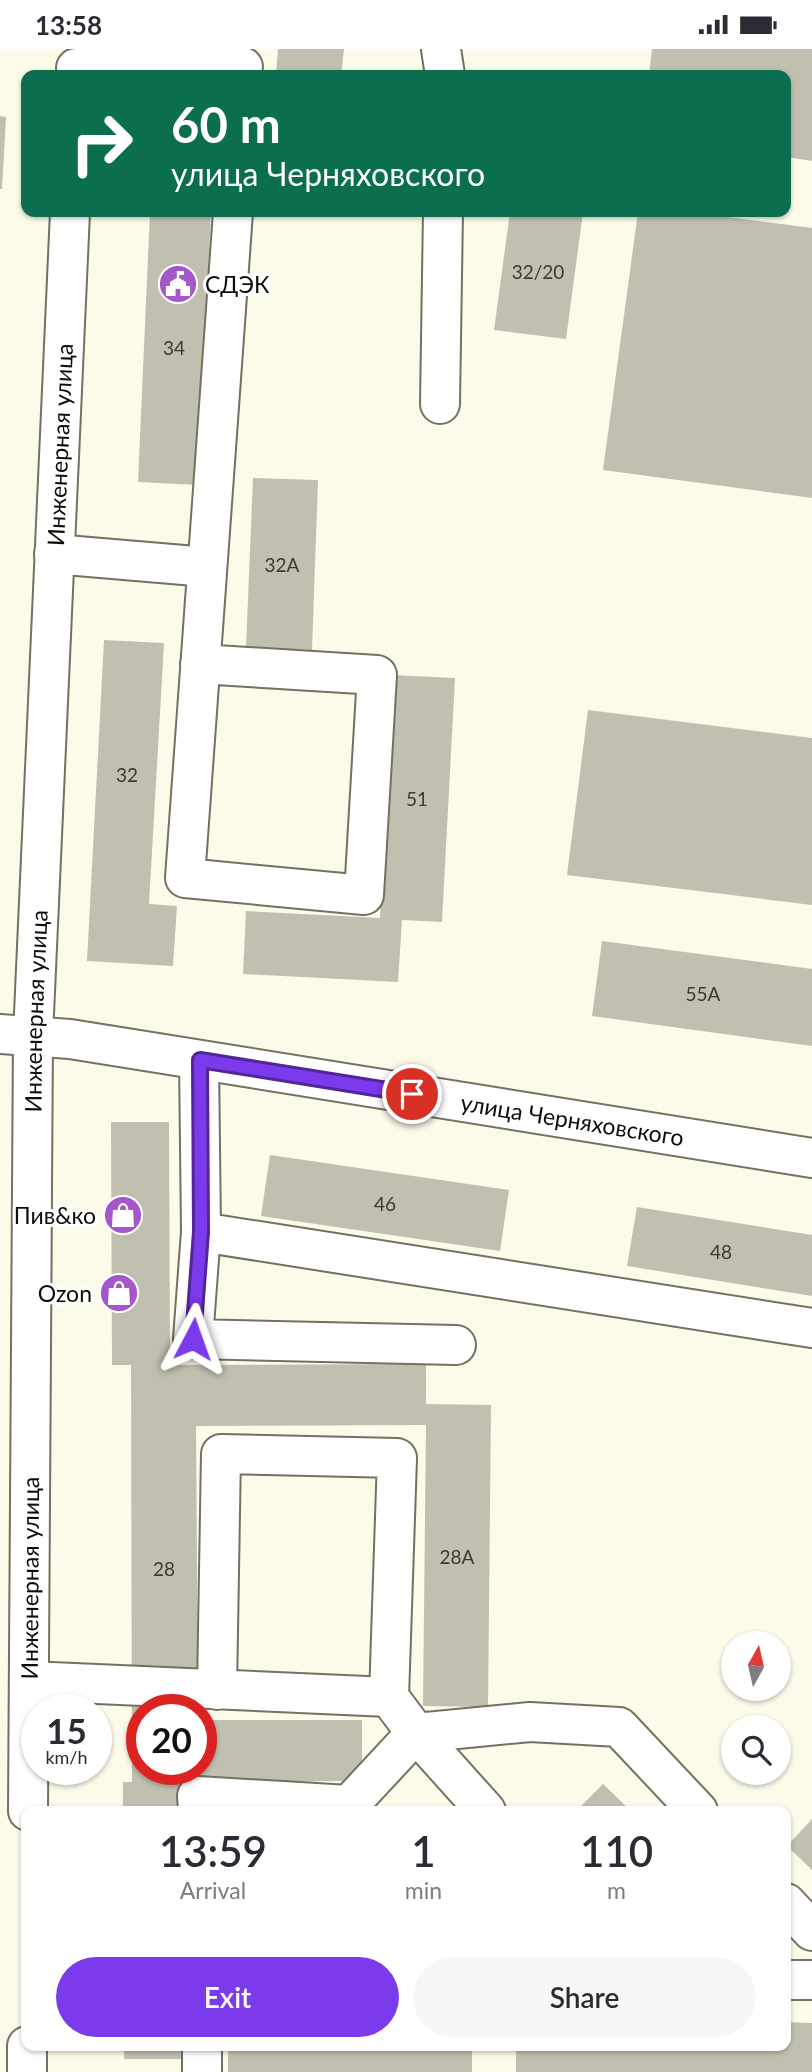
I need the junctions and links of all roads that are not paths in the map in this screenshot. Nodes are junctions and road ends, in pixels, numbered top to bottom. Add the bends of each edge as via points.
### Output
1 (441, 49) edge
2 (76, 64) edge
3 (243, 64) edge
4 (444, 70) edge
5 (70, 217) edge
6 (233, 217) edge
7 (443, 217) edge
8 (440, 404) dead end
9 (54, 554) junction
10 (207, 567) junction
11 (200, 664) junction
12 (16, 1035) edge
13 (200, 1060) junction
14 (812, 1158) edge
15 (201, 1232) junction
16 (15, 1264) edge
17 (812, 1328) edge
18 (456, 1345) dead end
19 (15, 1563) edge
20 (29, 1681) junction
21 (217, 1690) junction
22 (389, 1697) junction
23 (416, 1733) junction
24 (28, 1806) edge
25 (198, 1806) edge
26 (328, 1806) edge
27 (354, 1806) edge
28 (482, 1806) edge
29 (693, 1806) edge
30 (791, 1908) edge
31 (812, 1931) edge
32 (791, 1980) edge
33 (812, 1980) edge
34 (27, 2051) edge
35 (202, 2051) edge
36 (27, 2072) edge
37 (202, 2072) edge

1 - 4 street
2 - 3 street
5 - 9 street, Инженерная улица
6 - 10 street
7 - 8 street
9 - 10 street
9 - 12 street, Инженерная улица
10 - 11 street
11 - 11 street via 185,878 364,895 377,675
12 - 13 street, улица Черняховского
12 - 16 street, Инженерная улица
13 - 14 street, улица Черняховского
13 - 15 street
15 - 17 street
15 - 18 street via 193,1339
16 - 19 street, Инженерная улица
19 - 20 street, Инженерная улица
20 - 21 street
20 - 24 street, Инженерная улица
21 - 22 street
21 - 22 street via 222,1454 397,1458
22 - 23 street
23 - 27 street
23 - 28 street
23 - 29 street via 530,1722 619,1727
25 - 26 street via 197,1795
30 - 31 street
32 - 33 street
34 - 36 street
35 - 37 street

